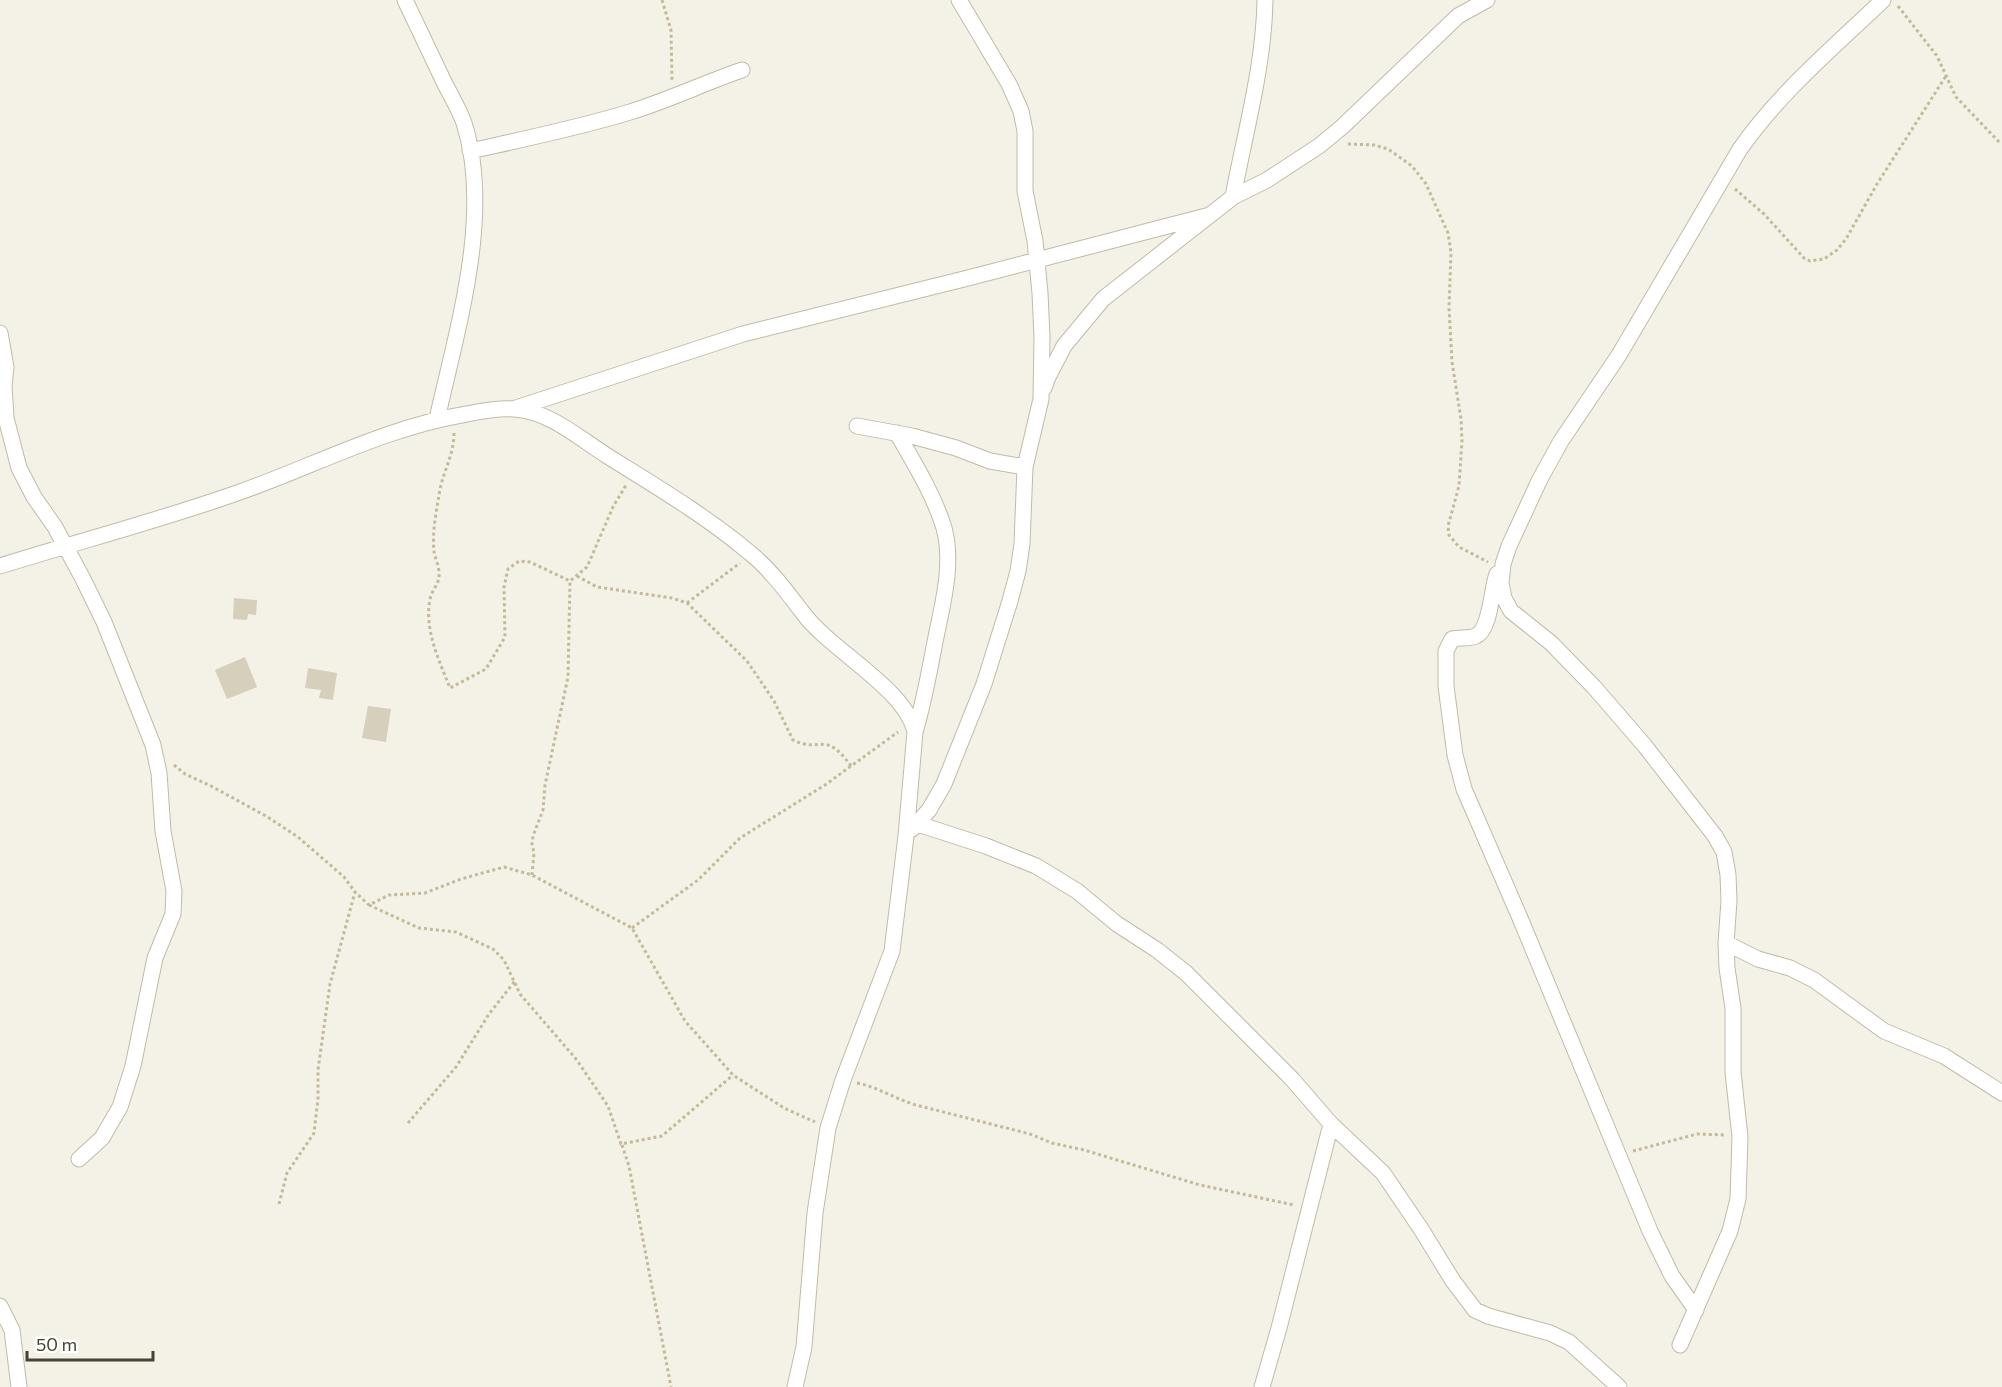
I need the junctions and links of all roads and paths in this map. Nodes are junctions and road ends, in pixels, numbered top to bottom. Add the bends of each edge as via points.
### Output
1 (405, 0) edge
2 (662, 0) edge
3 (959, 0) edge
4 (1265, 0) edge
5 (1487, 0) edge
6 (1883, 0) edge
7 (1893, 0) edge
8 (742, 70) dead end
9 (1946, 76) junction
10 (675, 97) junction
11 (1344, 144) dead end
12 (2001, 144) edge
13 (470, 151) junction
14 (1723, 179) junction
15 (1233, 197) junction
16 (1210, 215) junction
17 (1038, 259) junction
18 (0, 333) edge
19 (1041, 399) junction
20 (514, 409) junction
21 (453, 416) junction
22 (437, 419) junction
23 (857, 426) dead end
24 (897, 433) junction
25 (1025, 467) junction
26 (634, 472) junction
27 (66, 546) junction
28 (751, 554) junction
29 (1502, 565) junction
30 (0, 566) edge
31 (576, 576) junction
32 (570, 581) junction
33 (687, 603) junction
34 (914, 727) junction
35 (153, 745) junction
36 (850, 766) junction
37 (918, 824) junction
38 (906, 836) junction
39 (532, 875) junction
40 (355, 892) junction
41 (369, 905) junction
42 (632, 928) junction
43 (1726, 943) junction
44 (515, 981) junction
45 (733, 1076) junction
46 (843, 1080) junction
47 (2002, 1093) edge
48 (408, 1123) dead end
49 (1331, 1124) junction
50 (828, 1128) junction
51 (1740, 1137) junction
52 (621, 1144) junction
53 (1618, 1155) junction
54 (79, 1159) dead end
55 (279, 1204) dead end
56 (1309, 1209) junction
57 (0, 1306) edge
58 (1696, 1310) junction
59 (1680, 1345) dead end
60 (19, 1387) edge
61 (671, 1387) edge
62 (795, 1387) edge
63 (1262, 1387) edge
64 (1619, 1387) edge

1 - 13 street via 463,123
2 - 10 path via 671,30
3 - 17 street via 1021,111 1025,191
4 - 15 street via 1259,60
5 - 15 street via 1458,16 1319,146
6 - 14 street via 1758,123
7 - 9 path via 1937,56
8 - 10 street
9 - 12 path via 1963,107
9 - 14 path via 1846,239 1824,259 1804,258 1764,214
10 - 13 street via 564,130
11 - 29 path via 1388,149 1412,166 1426,184 1448,233 1452,362 1462,441 1459,486 1449,535 1476,557
13 - 22 street via 475,211 472,246
14 - 29 street via 1619,356 1561,441 1520,520
15 - 16 street
16 - 17 street
16 - 19 street via 1103,299 1064,345
17 - 19 street
17 - 20 street via 743,334
18 - 27 street via 6,367 6,418 14,452 34,497
19 - 25 street
20 - 21 street
20 - 26 street via 548,419
21 - 22 street
21 - 32 path via 454,440 444,472 434,544 440,572 430,597 429,620 432,643 450,688 486,669 505,637 504,587 508,569 519,561 530,562
22 - 27 street via 383,435 242,492
23 - 24 street
24 - 25 street via 990,461
24 - 34 street via 934,502 947,548 942,607 926,692
25 - 37 street via 1022,544 1010,601 984,684 944,784
26 - 28 street
26 - 31 path via 613,507 587,567
27 - 30 street
27 - 35 street via 104,622
28 - 33 path
28 - 34 street via 812,625 895,699
29 - 43 street via 1500,582 1512,611 1551,643 1594,687 1715,836 1724,852 1728,875
29 - 53 street via 1481,632 1452,639 1446,651 1446,686 1455,755 1479,826
31 - 32 path
31 - 33 path via 597,587
32 - 39 path via 568,677 543,810 532,836
33 - 36 path via 747,661 774,701 793,740 832,746
34 - 36 path
34 - 38 street
35 - 40 path via 185,774 298,837 344,877
35 - 54 street via 175,903 155,958 133,1066 120,1107 102,1138
36 - 42 path via 740,838 698,880
37 - 38 street
37 - 49 street via 1036,866 1077,891 1186,973 1292,1079
38 - 46 street via 891,951
39 - 41 path via 504,867 425,893 389,895
39 - 42 path
40 - 41 path
40 - 55 path via 330,984 314,1132 287,1173
41 - 44 path via 419,928 456,932 477,940 504,960
42 - 45 path via 685,1021
43 - 47 street via 1814,980 1884,1031 1944,1056
43 - 51 street
44 - 48 path via 456,1067
44 - 52 path via 520,994 576,1059 609,1106
45 - 50 path via 784,1108
45 - 52 path via 662,1136
46 - 50 street
46 - 56 path via 877,1088 899,1100 1200,1185
49 - 56 street
49 - 64 street via 1383,1173 1475,1310 1569,1342
50 - 62 street via 815,1213 804,1347
51 - 53 path via 1697,1134
51 - 58 street via 1738,1200 1730,1232
52 - 61 path via 629,1166
53 - 58 street via 1663,1258
56 - 63 street
57 - 60 street via 12,1330
58 - 59 street

